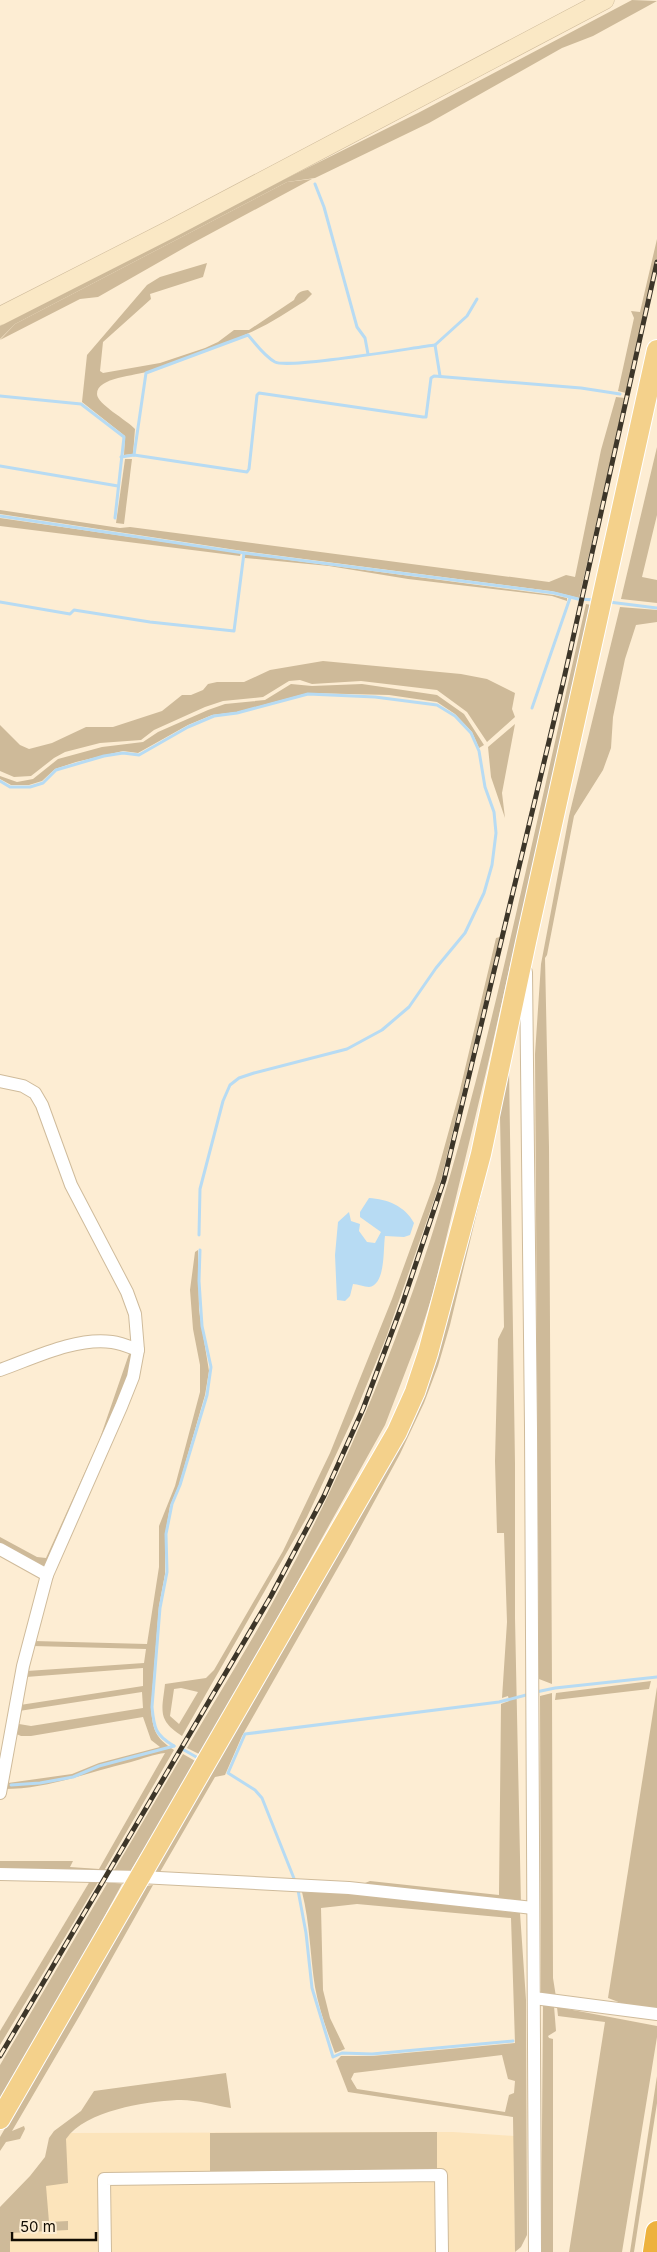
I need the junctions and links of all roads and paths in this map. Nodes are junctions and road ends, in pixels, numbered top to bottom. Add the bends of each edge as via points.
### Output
1 (605, 0) edge
2 (0, 316) edge
3 (657, 350) edge
4 (526, 942) junction
5 (0, 1081) edge
6 (138, 1350) junction
7 (0, 1370) edge
8 (0, 1549) edge
9 (47, 1576) junction
10 (0, 1793) edge
11 (0, 1874) edge
12 (140, 1877) junction
13 (534, 1908) junction
14 (534, 1998) junction
15 (657, 2014) edge
16 (0, 2120) edge
17 (657, 2232) edge
18 (105, 2252) edge
19 (442, 2252) edge
20 (535, 2252) edge
21 (654, 2252) edge

1 - 2 main road via 178,226
3 - 4 main road
4 - 12 main road via 481,1154 415,1392 392,1440
4 - 13 street
5 - 6 street via 24,1086 42,1105 71,1185 128,1292 135,1314
6 - 7 street via 112,1342 89,1343 69,1346
6 - 9 street via 121,1407
8 - 9 street
9 - 10 street via 23,1666
11 - 12 street
12 - 13 street via 349,1888
12 - 16 main road
13 - 14 street
14 - 15 street
14 - 20 street
17 - 21 highway
18 - 19 street via 104,2178 441,2176

